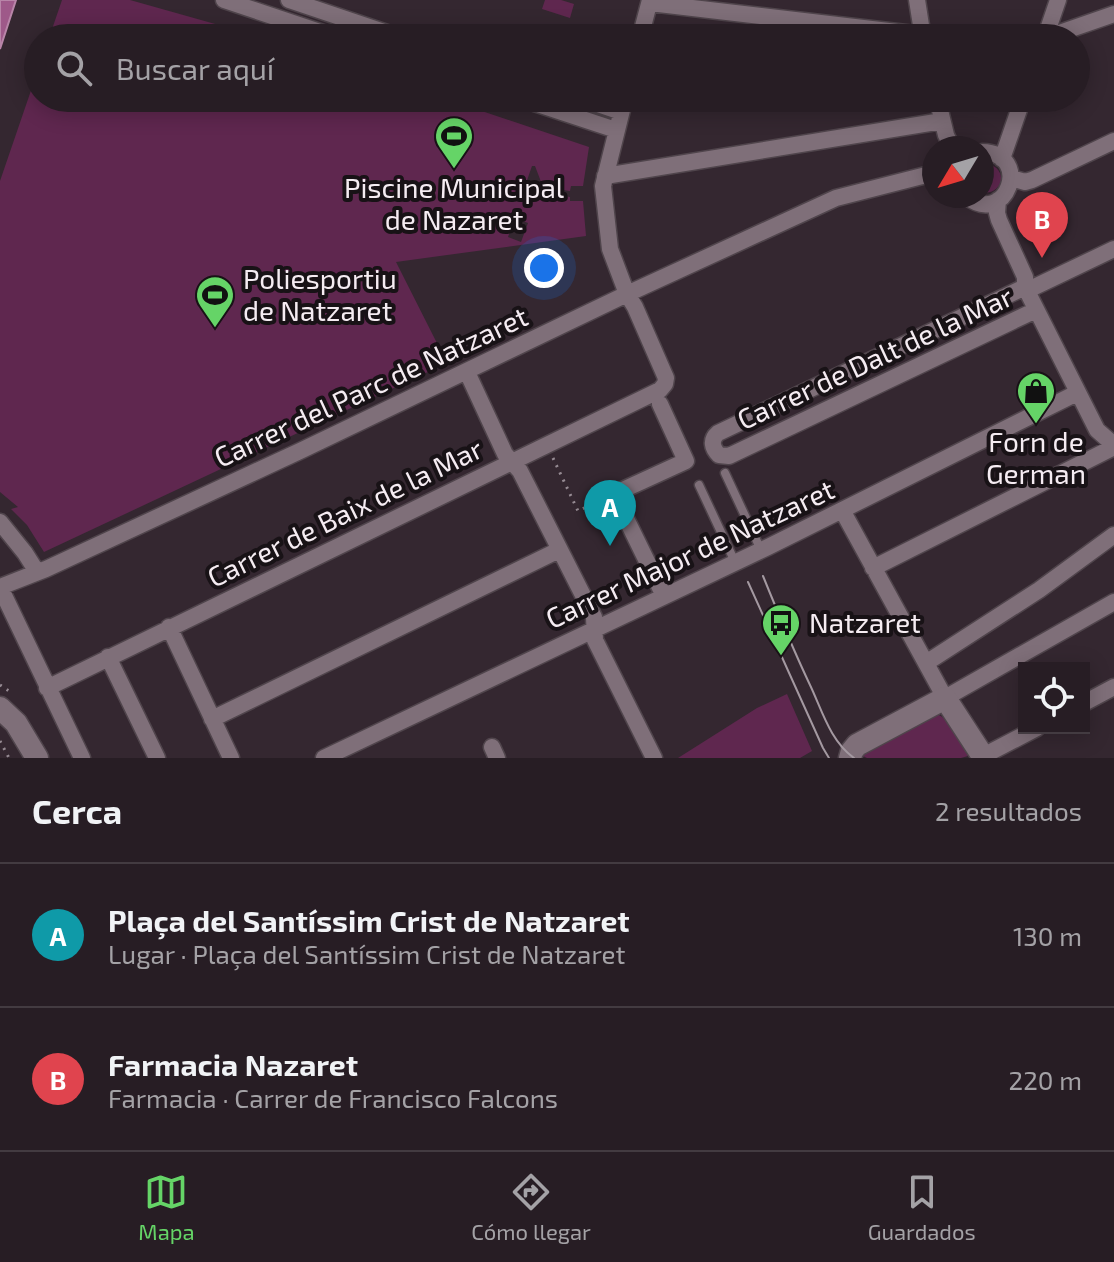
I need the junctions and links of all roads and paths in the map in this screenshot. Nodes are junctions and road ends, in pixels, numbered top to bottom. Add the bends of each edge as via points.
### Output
1 (224, 0) edge
2 (289, 0) edge
3 (917, 0) edge
4 (1058, 0) edge
5 (650, 2) edge
6 (1114, 14) edge
7 (296, 24) edge
8 (360, 24) edge
9 (644, 24) edge
10 (827, 24) edge
11 (921, 24) edge
12 (1050, 24) edge
13 (1085, 24) edge
14 (561, 112) edge
15 (621, 112) edge
16 (940, 112) edge
17 (1018, 112) edge
18 (942, 121) junction
19 (616, 130) junction
20 (948, 136) edge
21 (1114, 141) edge
22 (994, 154) edge
23 (1002, 159) junction
24 (605, 176) junction
25 (922, 176) edge
26 (1011, 178) junction
27 (998, 200) junction
28 (994, 201) edge
29 (979, 208) edge
30 (1114, 249) edge
31 (1026, 289) junction
32 (627, 294) junction
33 (1036, 310) junction
34 (467, 372) junction
35 (1077, 393) junction
36 (660, 404) dead end
37 (1114, 446) edge
38 (551, 454) dead end
39 (513, 461) junction
40 (725, 473) dead end
41 (699, 485) dead end
42 (614, 494) junction
43 (842, 510) junction
44 (0, 522) edge
45 (1114, 535) edge
46 (559, 550) junction
47 (761, 550) junction
48 (735, 562) junction
49 (873, 568) junction
50 (37, 572) junction
51 (0, 587) edge
52 (664, 596) junction
53 (1114, 602) edge
54 (169, 627) junction
55 (595, 628) junction
56 (108, 657) junction
57 (926, 663) junction
58 (1114, 687) edge
59 (47, 688) junction
60 (945, 698) junction
61 (1090, 700) edge
62 (0, 708) edge
63 (212, 719) junction
64 (1025, 734) edge
65 (0, 741) edge
66 (854, 751) edge
67 (981, 757) edge
68 (9, 758) edge
69 (36, 758) edge
70 (82, 758) edge
71 (157, 758) edge
72 (231, 758) edge
73 (324, 758) edge
74 (655, 758) edge
75 (839, 758) edge

1 - 7 street
2 - 8 street
3 - 11 street
4 - 12 street
5 - 9 street
5 - 10 street
6 - 13 street
14 - 19 street
15 - 19 street
16 - 18 street
17 - 23 street
18 - 20 street
18 - 24 street
19 - 24 street
21 - 26 street via 1032,180
22 - 23 street
23 - 26 street
24 - 32 street via 610,249
25 - 32 street, Carrer del Parc de Natzaret via 836,198
26 - 27 street
27 - 28 street
27 - 31 street via 999,220
29 - 31 street via 1016,282
30 - 31 street
31 - 33 street
31 - 33 street, Carrer de Dalt de la Mar via 718,433 713,447 719,455 729,456
32 - 34 street, Carrer del Parc de Natzaret
32 - 39 street, Carrer de Baix de la Mar via 665,384
33 - 35 street
34 - 39 street
34 - 50 street, Carrer del Parc de Natzaret
35 - 37 street via 1097,430
35 - 43 street, Carrer Major de Natzaret
36 - 42 street via 686,461
37 - 49 street
38 - 42 path via 578,511
39 - 46 street
39 - 54 street, Carrer de Baix de la Mar
40 - 47 lane
41 - 48 lane
42 - 52 street
43 - 47 street, Carrer Major de Natzaret
43 - 49 street
44 - 50 street
45 - 57 street
46 - 55 street
46 - 63 street
47 - 48 street, Carrer Major de Natzaret
48 - 52 street, Carrer Major de Natzaret
49 - 57 street
50 - 51 street, Carrer del Parc de Natzaret
51 - 59 street
52 - 55 street, Carrer Major de Natzaret
53 - 60 street
54 - 56 street, Carrer de Baix de la Mar
54 - 63 street
55 - 73 street, Carrer Major de Natzaret
55 - 74 street via 595,640
56 - 59 street, Carrer de Baix de la Mar
56 - 71 street
57 - 60 street
58 - 61 street
59 - 70 street
60 - 66 street
60 - 67 street
62 - 69 street via 16,723
63 - 72 street
64 - 67 street
65 - 68 path
66 - 75 street

